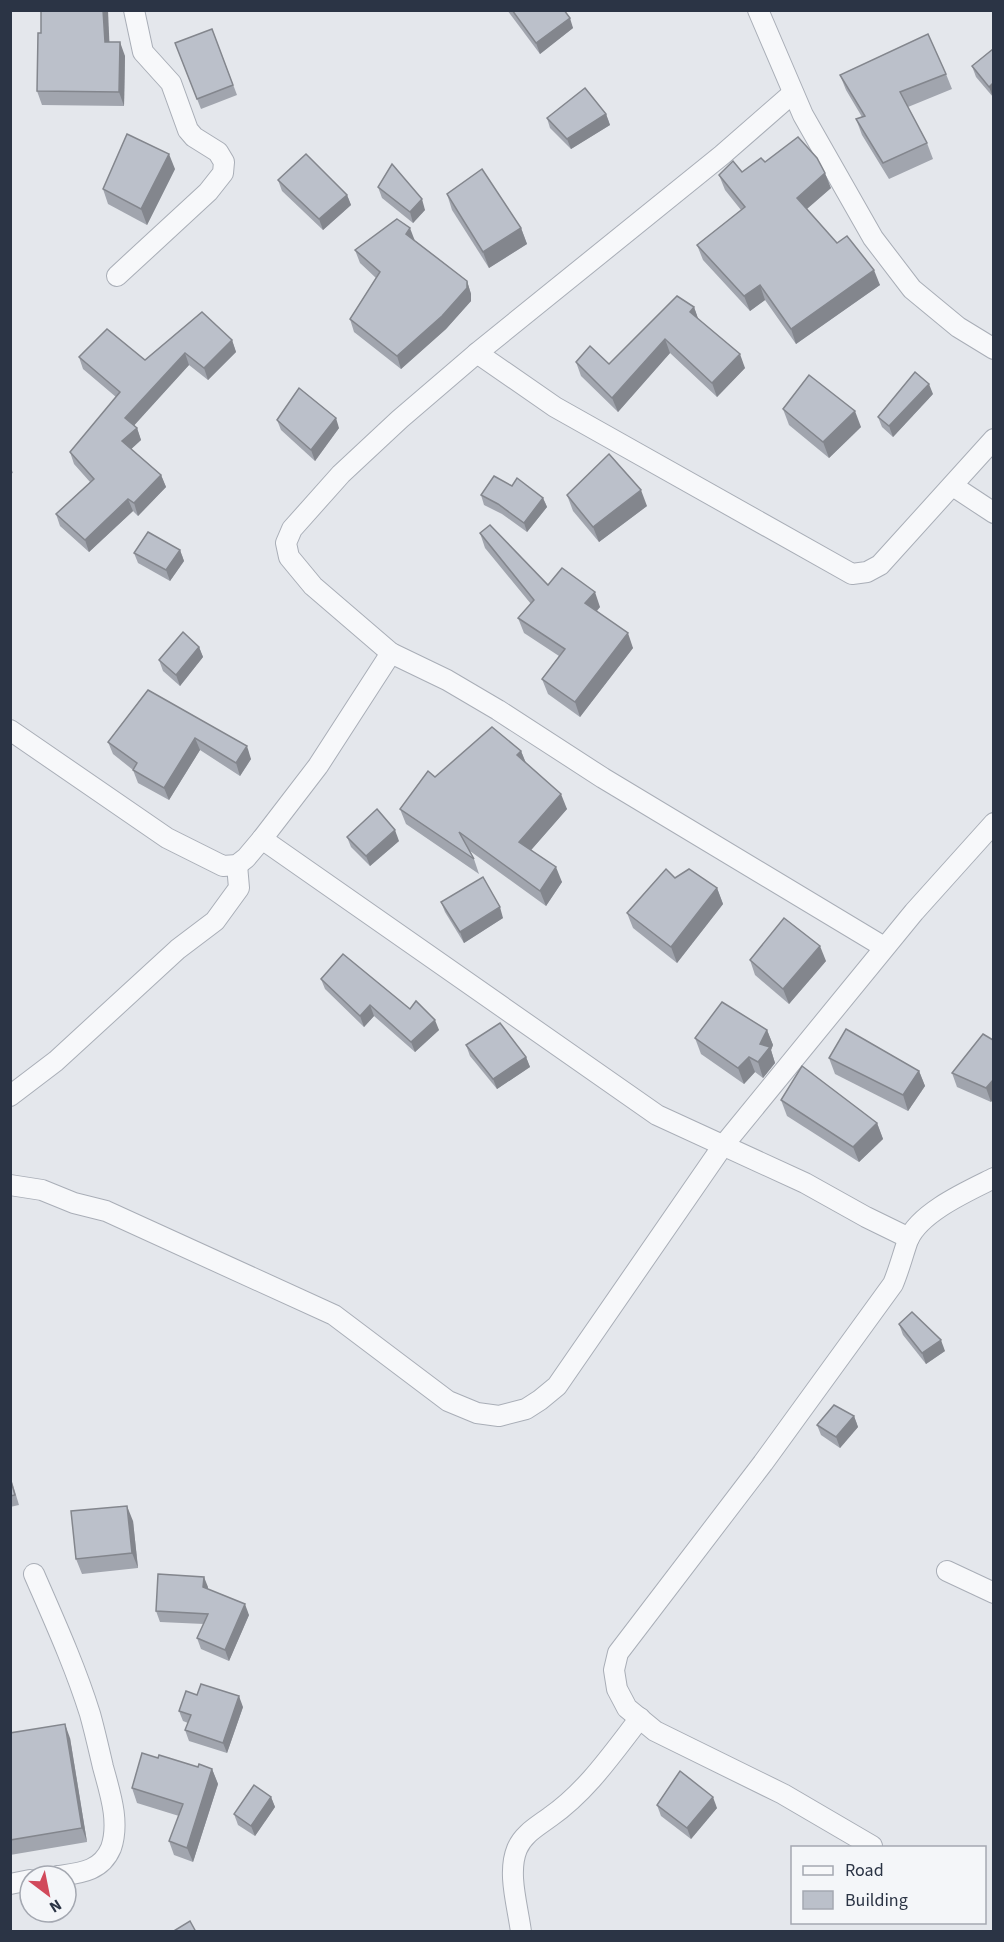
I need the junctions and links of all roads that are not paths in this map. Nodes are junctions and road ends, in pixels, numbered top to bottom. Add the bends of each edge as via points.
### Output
1 (135, 10) edge
2 (758, 10) edge
3 (793, 93) junction
4 (117, 276) dead end
5 (993, 349) edge
6 (477, 353) junction
7 (993, 439) edge
8 (953, 486) junction
9 (993, 513) edge
10 (391, 653) junction
11 (10, 730) edge
12 (993, 823) edge
13 (262, 839) junction
14 (237, 865) junction
15 (884, 947) junction
16 (10, 1096) edge
17 (722, 1146) junction
18 (993, 1178) edge
19 (10, 1185) edge
20 (909, 1238) junction
21 (947, 1571) dead end
22 (34, 1574) dead end
23 (993, 1593) edge
24 (640, 1718) junction
25 (872, 1846) dead end
26 (78, 1873) edge
27 (521, 1932) edge

1 - 4 street via 143,52 171,83 188,130 218,152 224,162 224,173
2 - 3 street
3 - 5 street via 873,238 912,289 958,327
3 - 6 street
6 - 8 street via 555,407 852,574 880,566
6 - 10 street via 341,474 292,528 286,543 289,557 313,586
7 - 8 street
8 - 9 street
10 - 13 street via 318,766
10 - 15 street via 498,710 603,778
11 - 14 street via 167,838 224,866
12 - 15 street
13 - 14 street
13 - 17 street via 657,1115
14 - 16 street via 239,888 215,921 56,1061
15 - 17 street
17 - 19 street via 557,1386 526,1408 499,1416 477,1413 448,1401 334,1315 106,1210 42,1190
17 - 20 street via 805,1183
18 - 20 street via 949,1201 926,1218
20 - 24 street via 893,1284 871,1316 618,1653 614,1670 618,1689 627,1708
21 - 23 street
22 - 26 street via 90,1714 113,1807 110,1849 91,1871
24 - 25 street via 655,1731 783,1794
24 - 27 street via 586,1787 528,1834 517,1849 513,1874

